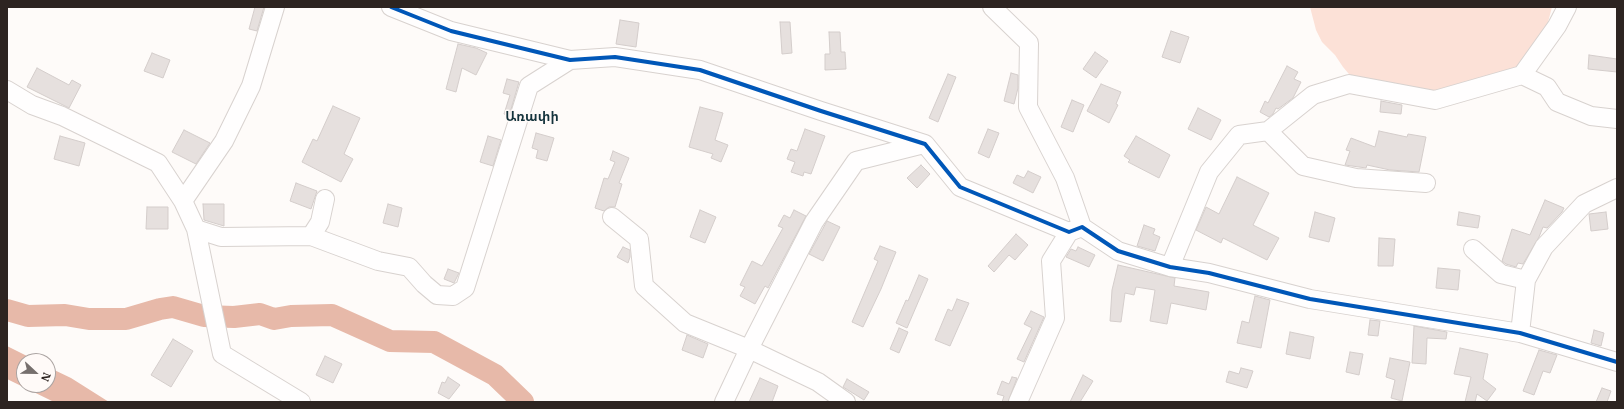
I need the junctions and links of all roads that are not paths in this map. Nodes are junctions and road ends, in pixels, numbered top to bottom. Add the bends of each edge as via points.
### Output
1 (275, 7) edge
2 (391, 7) edge
3 (992, 7) edge
4 (1567, 7) edge
5 (570, 60) junction
6 (1522, 75) junction
7 (7, 90) edge
8 (1617, 119) edge
9 (1268, 131) junction
10 (925, 144) junction
11 (1426, 183) dead end
12 (1617, 188) edge
13 (325, 199) dead end
14 (183, 201) junction
15 (612, 217) dead end
16 (196, 229) junction
17 (1076, 230) junction
18 (311, 236) junction
19 (1473, 249) dead end
20 (1170, 267) junction
21 (1526, 280) junction
22 (1520, 334) junction
23 (749, 348) junction
24 (1617, 362) edge
25 (302, 402) edge
26 (724, 402) edge
27 (846, 402) edge
28 (1018, 402) edge

1 - 14 street via 251,86 224,141
2 - 5 street via 451,31
3 - 17 street via 1029,43 1028,107 1065,178
4 - 6 street via 1557,26
5 - 10 street via 615,57 700,70 821,112
5 - 18 street via 529,86 465,288 453,296 437,295 409,267 378,261
6 - 8 street via 1547,87 1557,102 1591,116
6 - 9 street via 1434,100 1350,84 1313,95
7 - 14 street via 32,105 62,116 158,163
9 - 11 street via 1303,166 1356,178
9 - 20 street via 1239,135 1209,172
10 - 17 street via 960,187
10 - 23 street via 856,160 814,222
12 - 21 street via 1584,204 1544,247
13 - 18 street via 320,222
14 - 16 street
15 - 23 street via 639,239 644,286 685,323
16 - 18 street via 221,237
16 - 25 street via 222,354
17 - 20 street via 1118,251
17 - 28 street via 1051,261 1055,318
19 - 21 street via 1501,274
20 - 22 street via 1208,273 1310,299
21 - 22 street
22 - 24 street
23 - 26 street
23 - 27 street via 818,382

